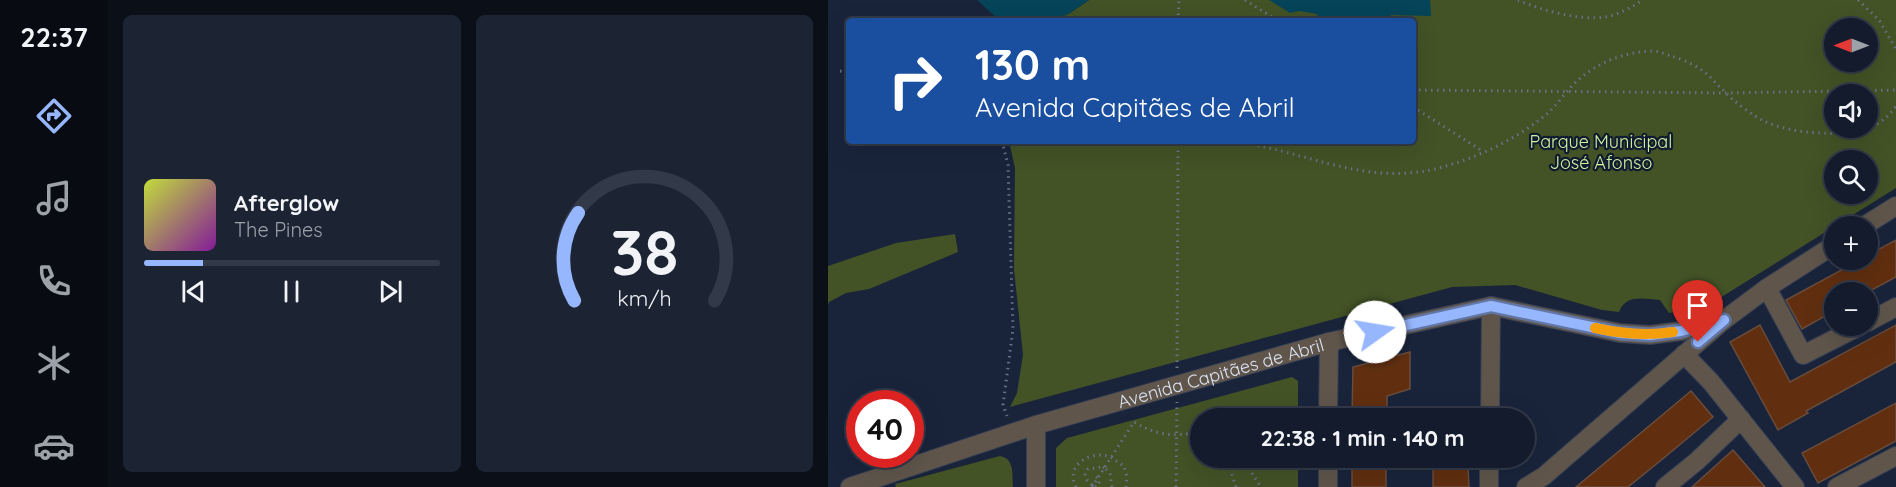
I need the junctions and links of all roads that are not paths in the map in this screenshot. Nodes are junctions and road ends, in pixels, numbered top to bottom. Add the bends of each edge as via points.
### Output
1 (1896, 206) edge
2 (1878, 217) edge
3 (1824, 251) edge
4 (1767, 288) junction
5 (1491, 306) junction
6 (1896, 307) edge
7 (1878, 316) edge
8 (1724, 320) junction
9 (1840, 336) edge
10 (1329, 342) junction
11 (1684, 354) junction
12 (1328, 408) edge
13 (1490, 408) edge
14 (1741, 419) junction
15 (1036, 425) junction
16 (1896, 456) edge
17 (1328, 468) edge
18 (1490, 468) edge
19 (1549, 482) edge
20 (850, 487) edge
21 (1036, 487) edge
22 (1328, 487) edge
23 (1489, 487) edge
24 (1526, 487) edge
25 (1665, 487) edge
26 (1795, 487) edge
27 (1837, 487) edge

1 - 2 street
3 - 4 street, Avenida Capitães de Abril
4 - 8 street, Avenida Capitães de Abril
4 - 9 street via 1803,355
5 - 8 street, Avenida Capitães de Abril via 1640,335 1681,331
5 - 10 street, Avenida Capitães de Abril
5 - 13 street
6 - 7 street
8 - 11 street, Avenida Capitães de Abril
10 - 12 street
10 - 15 street, Avenida Capitães de Abril
11 - 14 street
11 - 19 street, Avenida Capitães de Abril
14 - 25 street
14 - 26 street
15 - 20 street, Avenida Capitães de Abril
15 - 21 street
16 - 27 street
17 - 22 street
18 - 23 street
19 - 24 street, Avenida Capitães de Abril

